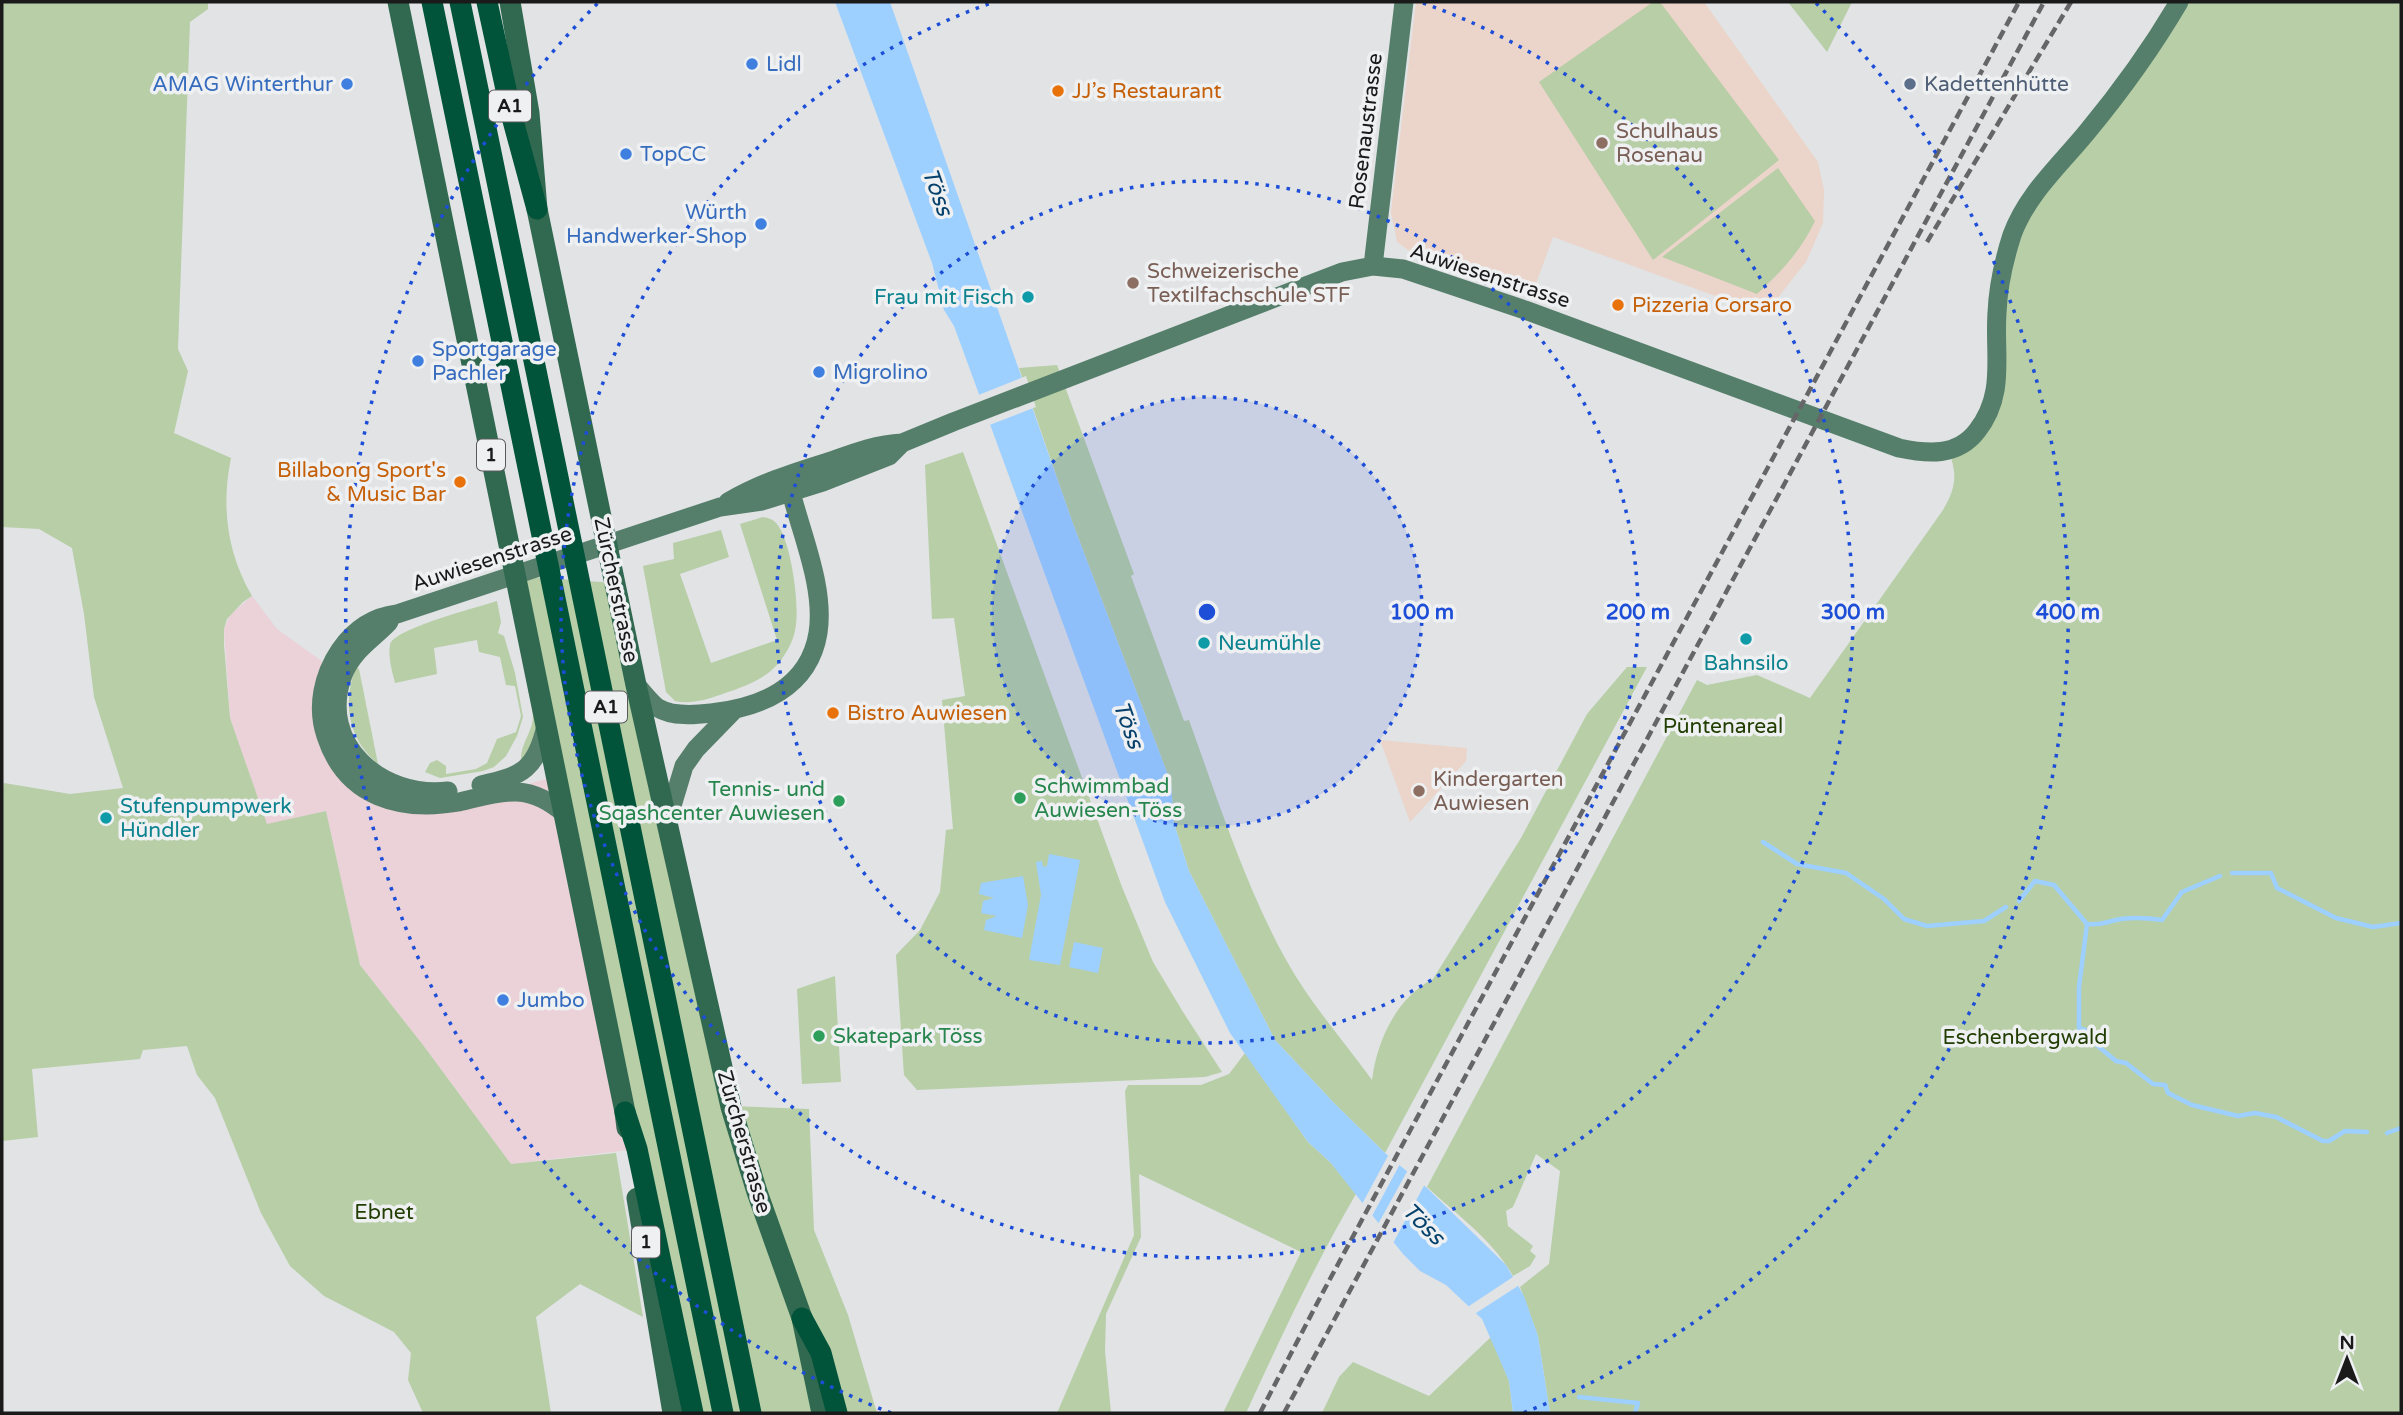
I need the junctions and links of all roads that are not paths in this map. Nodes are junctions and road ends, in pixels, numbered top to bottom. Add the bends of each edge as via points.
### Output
1 (398, 2) edge
2 (432, 2) edge
3 (460, 2) edge
4 (487, 2) edge
5 (510, 2) edge
6 (1404, 2) edge
7 (2179, 2) edge
8 (537, 209) junction
9 (1373, 266) junction
10 (902, 443) junction
11 (791, 492) junction
12 (720, 507) junction
13 (397, 614) junction
14 (636, 685) junction
15 (733, 711) junction
16 (546, 725) junction
17 (564, 813) junction
18 (668, 819) junction
19 (625, 1112) junction
20 (802, 1318) junction
21 (674, 1413) edge
22 (693, 1413) edge
23 (723, 1413) edge
24 (751, 1413) edge
25 (822, 1413) edge
26 (838, 1413) edge

1 - 16 main road, 1
2 - 23 highway, A1
3 - 24 highway, A1
4 - 8 highway, A1
5 - 8 main road, Zürcherstrasse via 529,113
6 - 9 main road, Rosenaustrasse
7 - 9 main road, Auwiesenstrasse via 2127,82 2027,205 2000,281 1995,398 1976,433 1948,450 1923,453 1899,447 1525,310 1402,269
8 - 14 main road, Zürcherstrasse
9 - 10 main road, Auwiesenstrasse via 1342,272
10 - 11 main road, Auwiesenstrasse via 888,456
10 - 12 main road, Auwiesenstrasse via 883,444 757,486
11 - 12 main road, Auwiesenstrasse
11 - 15 main road via 818,593 818,636 792,682 757,704
12 - 13 main road, Auwiesenstrasse
13 - 16 main road, Auwiesenstrasse via 357,651 339,690 341,730 348,747 368,768 398,786 419,792 498,781 531,764
13 - 17 main road, Auwiesenstrasse via 377,618 352,635 326,678 322,723 334,756 346,772 366,790 397,803 435,806 513,791 539,796
14 - 15 main road via 666,712
14 - 18 main road, Zürcherstrasse
15 - 18 main road via 684,766
16 - 17 main road, 1
17 - 19 main road, 1
18 - 20 main road, Zürcherstrasse via 739,1136
19 - 21 main road, 1
19 - 22 highway via 637,1149
20 - 25 main road, Zürcherstrasse
20 - 26 highway via 821,1353

